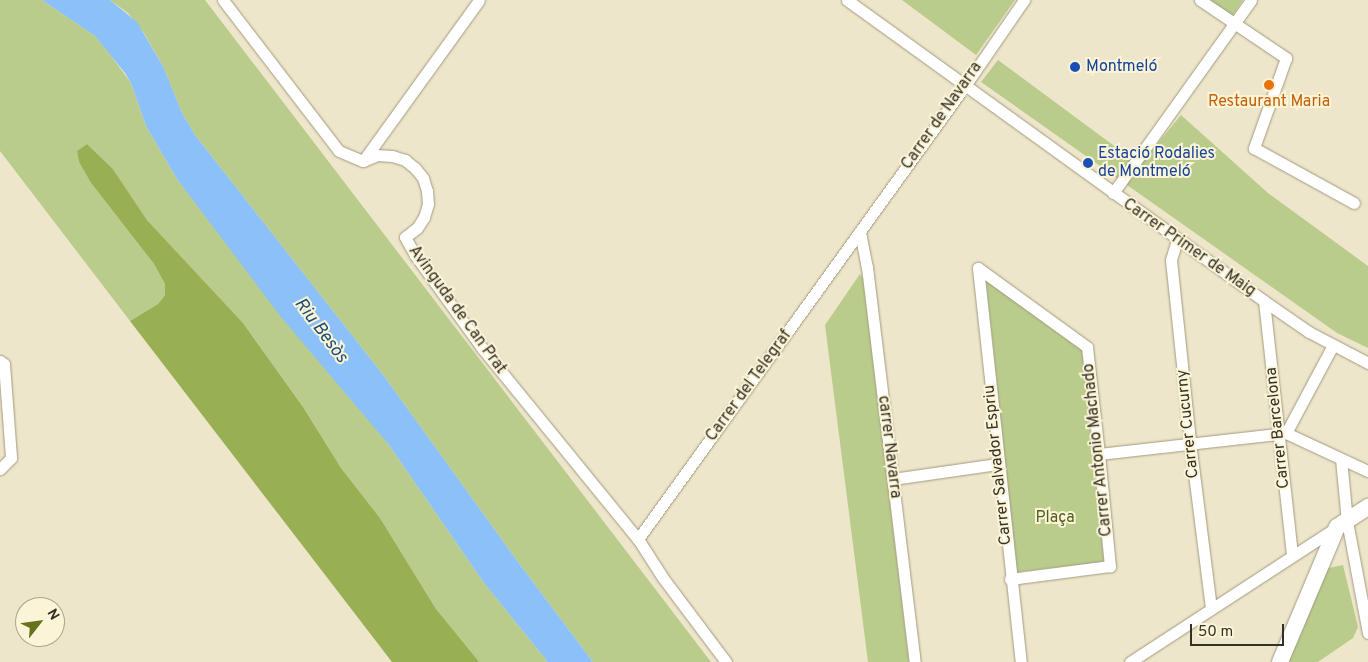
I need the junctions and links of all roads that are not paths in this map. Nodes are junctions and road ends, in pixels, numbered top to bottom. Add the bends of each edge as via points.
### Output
1 (223, 0) edge
2 (479, 0) edge
3 (847, 0) edge
4 (1024, 0) edge
5 (1200, 0) edge
6 (1252, 0) edge
7 (1234, 25) junction
8 (964, 87) junction
9 (363, 161) junction
10 (1113, 193) junction
11 (1354, 203) dead end
12 (860, 232) junction
13 (1177, 240) junction
14 (978, 268) joint
15 (1264, 301) junction
16 (1333, 345) junction
17 (0, 360) edge
18 (1368, 363) edge
19 (1282, 434) junction
20 (1190, 442) junction
21 (1099, 454) junction
22 (1341, 459) junction
23 (998, 464) junction
24 (0, 469) edge
25 (1368, 471) edge
26 (893, 479) junction
27 (1368, 507) edge
28 (1342, 524) junction
29 (638, 539) junction
30 (1292, 555) junction
31 (1010, 579) junction
32 (1211, 610) junction
33 (1368, 633) edge
34 (726, 662) edge
35 (915, 662) edge
36 (1021, 662) edge
37 (1130, 662) edge
38 (1280, 662) edge

1 - 9 street via 339,151
2 - 9 street
3 - 8 street, Carrer Primer de Maig
4 - 8 street, Carrer de Navarra
5 - 7 street
6 - 7 street
7 - 10 street
7 - 11 street via 1286,58 1254,148
8 - 10 street, Carrer Primer de Maig
8 - 12 street, Carrer de Navarra
9 - 29 street, Avinguda de Can Prat via 377,155 392,156 405,160 423,178 428,204 417,228 405,237 482,348
10 - 13 street, Carrer Primer de Maig
12 - 26 street, carrer Navarra
12 - 29 street, Carrer del Telegraf
13 - 15 street, Carrer Primer de Maig
13 - 20 street, Carrer Cucurny via 1171,260
14 - 21 street, Carrer Antonio Machado via 1086,347
14 - 23 street, Carrer Salvador Espriu
15 - 16 street, Carrer Primer de Maig
15 - 19 street, Carrer Barcelona
16 - 18 street, Carrer Primer de Maig
16 - 19 street
17 - 24 street via 4,364 11,458
19 - 20 street
19 - 22 street
19 - 30 street, Carrer Barcelona
20 - 21 street
20 - 32 street, Carrer Cucurny
21 - 31 street, Carrer Antonio Machado via 1110,566
22 - 25 street
22 - 28 street
23 - 26 street
23 - 31 street, Carrer Salvador Espriu
26 - 35 street, carrer Navarra
27 - 28 street
28 - 30 street
28 - 33 street
28 - 38 street
29 - 34 street, Avinguda de Can Prat
30 - 32 street
31 - 36 street, Carrer Salvador Espriu
32 - 37 street

